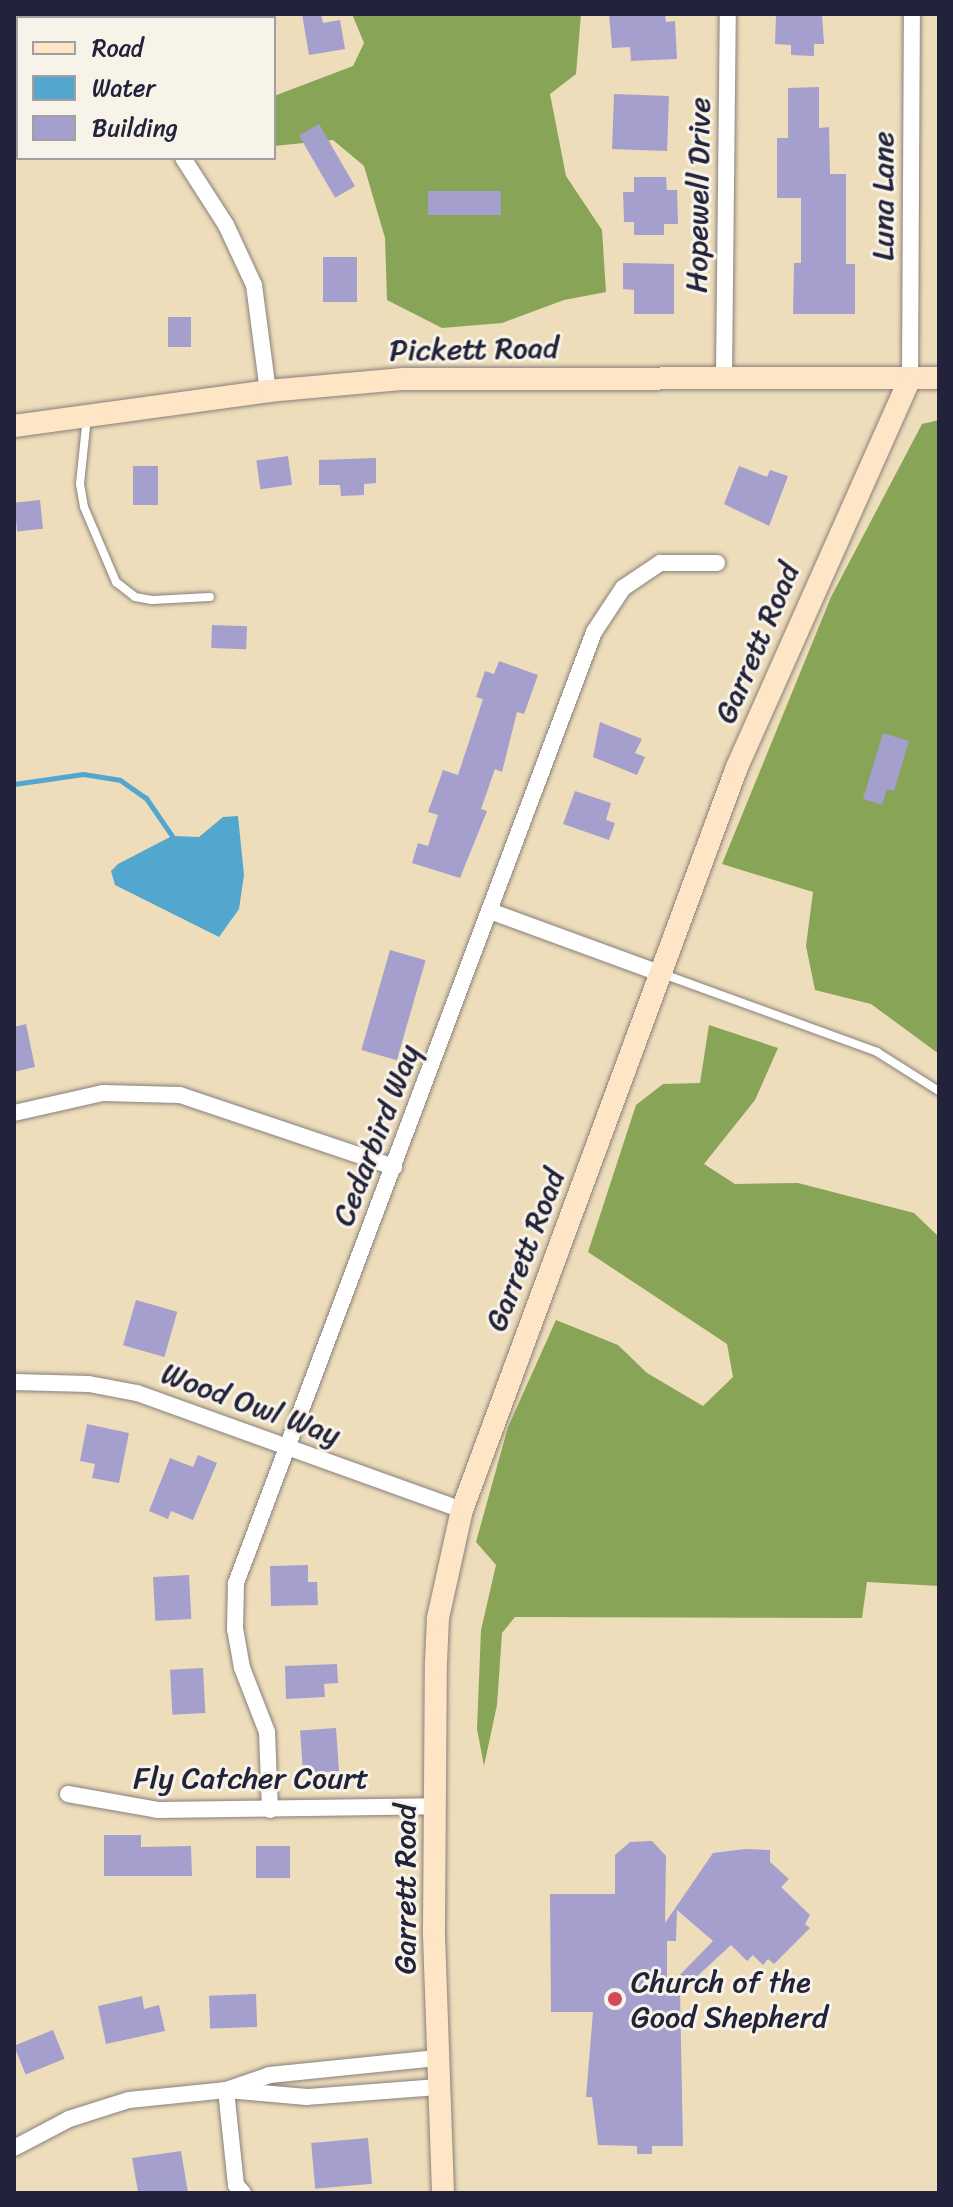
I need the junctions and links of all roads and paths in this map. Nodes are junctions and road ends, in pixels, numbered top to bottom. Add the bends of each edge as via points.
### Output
1 (728, 14) edge
2 (912, 14) edge
3 (184, 160) edge
4 (724, 376) junction
5 (910, 378) junction
6 (939, 378) edge
7 (268, 391) junction
8 (87, 416) junction
9 (14, 426) edge
10 (717, 563) dead end
11 (210, 597) dead end
12 (490, 911) junction
13 (662, 974) junction
14 (939, 1091) edge
15 (14, 1113) edge
16 (394, 1167) junction
17 (14, 1382) edge
18 (288, 1446) junction
19 (462, 1510) junction
20 (68, 1794) dead end
21 (435, 1806) junction
22 (270, 1810) junction
23 (436, 2058) junction
24 (305, 2070) junction
25 (437, 2087) junction
26 (226, 2090) junction
27 (307, 2097) junction
28 (14, 2148) edge
29 (243, 2193) edge
30 (443, 2193) edge

1 - 4 street, Hopewell Drive
2 - 5 street, Luna Lane
3 - 7 street via 226,225 254,285
4 - 5 street, Pickett Road
4 - 7 street, Pickett Road via 457,378
5 - 6 street, Pickett Road
5 - 13 street, Garrett Road via 743,753
7 - 8 street, Pickett Road
8 - 9 street, Pickett Road
8 - 11 lane via 80,484 84,507 116,582 144,599
10 - 12 street, Cedarbird Way via 660,563 623,588 601,621
12 - 13 street
12 - 16 street, Cedarbird Way
13 - 14 lane via 877,1052
13 - 19 street, Garrett Road
15 - 16 street via 91,1094 180,1095
16 - 18 street, Cedarbird Way
17 - 18 street, Wood Owl Way via 89,1384 137,1393
18 - 19 street, Wood Owl Way
18 - 22 street, Cedarbird Way via 236,1583 232,1610 242,1668 267,1732
19 - 21 street, Garrett Road via 438,1618
20 - 22 street, Fly Catcher Court via 158,1810
21 - 22 street, Fly Catcher Court
21 - 23 street, Garrett Road
23 - 24 street
23 - 25 street, Garrett Road
24 - 26 street
24 - 27 lane
25 - 27 street
25 - 30 street, Garrett Road
26 - 27 street
26 - 28 street via 129,2100 69,2119
26 - 29 street via 236,2185

